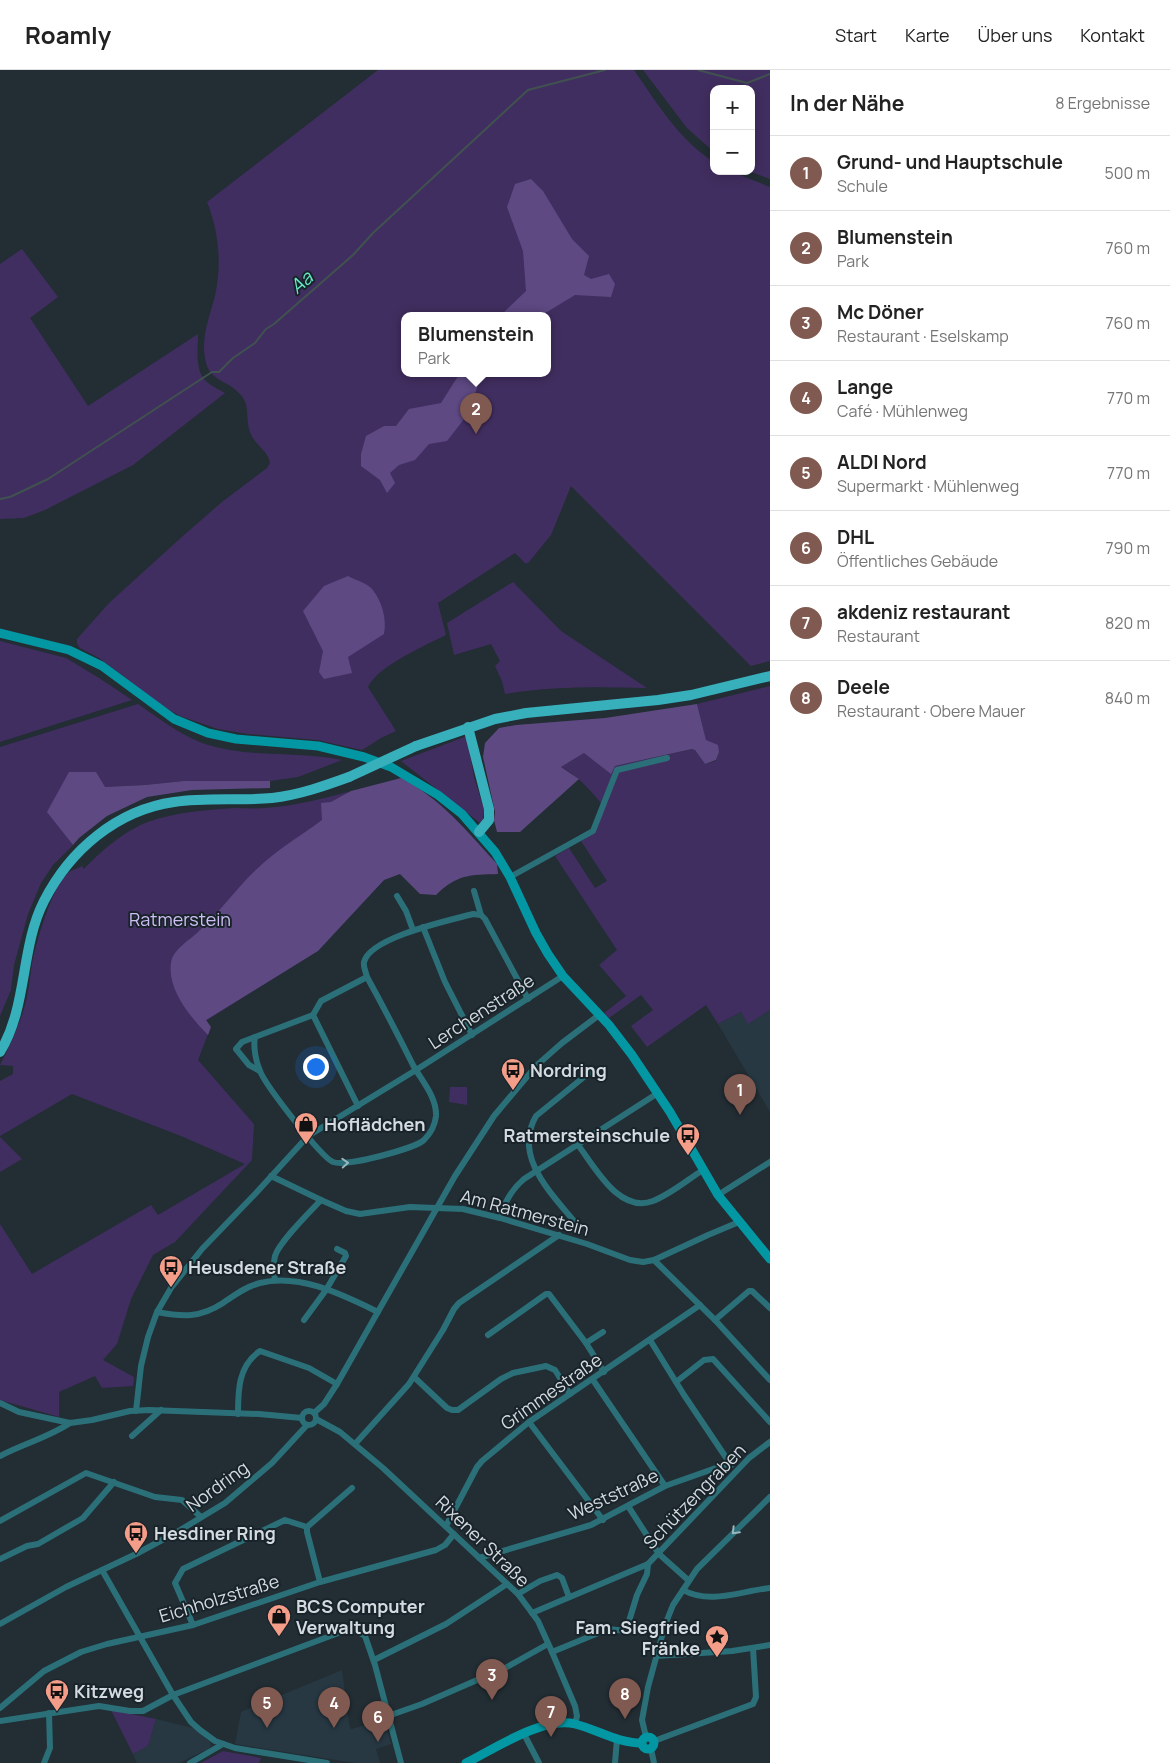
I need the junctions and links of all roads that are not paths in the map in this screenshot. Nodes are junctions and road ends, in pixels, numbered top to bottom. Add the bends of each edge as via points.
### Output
1 (0, 632) edge
2 (770, 676) edge
3 (468, 727) junction
4 (667, 758) dead end
5 (479, 832) junction
6 (510, 877) junction
7 (474, 891) dead end
8 (397, 896) dead end
9 (481, 915) junction
10 (423, 927) junction
11 (413, 930) junction
12 (563, 976) junction
13 (367, 977) junction
14 (528, 999) junction
15 (313, 1014) junction
16 (599, 1015) junction
17 (472, 1034) junction
18 (255, 1037) junction
19 (0, 1052) edge
20 (260, 1070) junction
21 (416, 1070) junction
22 (590, 1072) dead end
23 (658, 1093) junction
24 (358, 1106) junction
25 (308, 1136) junction
26 (578, 1145) junction
27 (770, 1162) edge
28 (703, 1170) junction
29 (536, 1171) junction
30 (271, 1176) junction
31 (718, 1195) junction
32 (321, 1200) junction
33 (439, 1207) junction
34 (500, 1218) junction
35 (574, 1221) dead end
36 (739, 1222) junction
37 (559, 1235) junction
38 (337, 1249) dead end
39 (770, 1259) edge
40 (654, 1260) junction
41 (275, 1280) junction
42 (326, 1290) junction
43 (700, 1305) junction
44 (770, 1308) edge
45 (157, 1312) junction
46 (378, 1312) junction
47 (304, 1320) dead end
48 (715, 1320) junction
49 (603, 1332) dead end
50 (488, 1335) dead end
51 (650, 1340) junction
52 (586, 1344) junction
53 (604, 1372) junction
54 (414, 1377) junction
55 (593, 1380) junction
56 (770, 1380) edge
57 (676, 1382) junction
58 (337, 1384) junction
59 (570, 1394) junction
60 (0, 1403) edge
61 (161, 1410) junction
62 (136, 1411) junction
63 (238, 1414) junction
64 (315, 1416) junction
65 (302, 1418) junction
66 (529, 1422) junction
67 (770, 1422) edge
68 (70, 1423) junction
69 (307, 1425) junction
70 (132, 1436) dead end
71 (770, 1442) edge
72 (355, 1444) junction
73 (0, 1456) edge
74 (730, 1463) junction
75 (736, 1472) junction
76 (114, 1482) junction
77 (665, 1486) junction
78 (352, 1488) dead end
79 (770, 1497) edge
80 (628, 1506) junction
81 (201, 1518) junction
82 (603, 1520) junction
83 (0, 1521) edge
84 (307, 1526) junction
85 (446, 1526) junction
86 (454, 1534) junction
87 (659, 1554) junction
88 (479, 1558) junction
89 (0, 1559) edge
90 (648, 1564) junction
91 (102, 1570) junction
92 (688, 1580) junction
93 (320, 1582) junction
94 (507, 1584) junction
95 (770, 1588) edge
96 (683, 1590) junction
97 (518, 1594) junction
98 (569, 1597) junction
99 (532, 1612) junction
100 (0, 1624) edge
101 (193, 1625) junction
102 (140, 1637) junction
103 (548, 1644) junction
104 (770, 1645) edge
105 (753, 1648) junction
106 (552, 1652) junction
107 (656, 1656) junction
108 (374, 1660) junction
109 (173, 1695) junction
110 (0, 1708) edge
111 (49, 1713) junction
112 (388, 1716) junction
113 (1, 1720) edge
114 (575, 1724) junction
115 (524, 1734) junction
116 (617, 1739) junction
117 (648, 1742) junction
118 (222, 1744) junction
119 (44, 1763) edge
120 (190, 1763) edge
121 (327, 1763) edge
122 (401, 1763) edge
123 (466, 1763) edge
124 (539, 1763) edge
125 (615, 1763) edge
126 (654, 1763) edge

1 - 5 street via 69,650 102,666 174,719 208,733 326,748 364,757 391,768 438,795
2 - 3 main road via 691,696 526,713
3 - 5 main road via 489,809 489,820
3 - 19 main road, bridge via 318,788 273,798 172,802 150,807 99,834 60,872 44,902 34,930 14,1022
4 - 6 street via 617,770 593,831
5 - 6 street
6 - 12 street via 536,933
7 - 9 street
8 - 11 street
9 - 10 street via 473,914
9 - 14 street
10 - 11 street
10 - 17 street via 445,982
11 - 13 street via 369,954 364,961
12 - 14 street, Lerchenstraße
12 - 16 street
13 - 15 street via 321,1001
13 - 21 street
14 - 17 street, Lerchenstraße
15 - 18 street
15 - 24 street
16 - 23 street
16 - 33 street via 562,1043 513,1091 472,1148
17 - 21 street, Lerchenstraße
18 - 20 street
18 - 20 street via 236,1048 249,1065
20 - 25 street
21 - 24 street, Lerchenstraße
25 -> 21 street via 328,1160 341,1164 417,1145 430,1133 436,1116 431,1096
22 - 29 street via 536,1116 531,1124 528,1144
23 - 26 street
23 - 28 street
24 - 25 street, Lerchenstraße
25 - 30 street, Lerchenstraße
26 - 28 street via 611,1188 630,1202 651,1201 663,1196
26 - 29 street
27 - 31 street
28 - 31 street
29 - 34 street via 511,1192
29 - 35 street
30 - 32 street, Am Ratmerstein
30 - 45 street via 187,1266
31 - 36 street
32 - 33 street, Am Ratmerstein via 360,1214 410,1207
32 - 41 street via 276,1254
33 - 34 street, Am Ratmerstein
33 - 46 street
34 - 37 street, Am Ratmerstein
36 - 39 street
36 - 40 street, Am Ratmerstein
37 - 40 street, Am Ratmerstein via 630,1260
37 - 54 street via 459,1304
38 - 42 street via 346,1256
40 - 43 street
41 - 42 street via 305,1283
41 - 45 street via 240,1291 194,1316
42 - 46 street
42 - 47 street
43 - 48 street
43 - 51 street, Grimmestraße
44 - 48 street via 749,1291
45 - 62 street via 142,1360
46 - 58 street
48 - 56 street
49 - 52 street
50 - 52 street via 550,1294
51 - 53 street, Grimmestraße
51 - 57 street
52 - 53 street
53 - 55 street, Grimmestraße
54 - 59 street via 452,1410 458,1410 501,1379 546,1366 555,1370
54 - 72 street
55 - 59 street, Grimmestraße
55 - 77 street
57 - 67 street via 704,1360 713,1359
57 - 74 street
58 - 63 street via 309,1368 260,1352 240,1376
58 - 64 street
59 - 66 street, Grimmestraße
60 - 68 street via 19,1412
61 - 62 street
61 - 63 street
61 - 70 street
62 - 68 street
63 - 65 street
64 - 65 street via 306,1412
64 - 69 street via 312,1424
64 - 72 street, Rixener Straße
65 - 69 street
66 - 82 street
66 - 85 street, Grimmestraße via 477,1467
68 - 73 street
69 - 81 street, Nordring via 272,1463
71 - 75 street, Schützengraben
72 - 85 street, Rixener Straße
74 - 75 street
74 - 77 street, Weststraße
75 - 87 street, Schützengraben
76 - 81 street via 158,1498 182,1500
76 - 83 street via 86,1473
76 - 89 street via 83,1518 38,1544
77 - 80 street, Weststraße
78 - 84 street
79 -> 92 street
80 - 82 street, Weststraße
80 - 87 street
81 - 91 street, Nordring
82 - 88 street, Weststraße
84 - 93 street
84 - 101 street via 285,1520 183,1569 175,1583
85 - 86 street, Rixener Straße
86 - 88 street, Rixener Straße
86 - 93 street, Eichholzstraße via 436,1550
87 - 90 street, Schützengraben
87 - 92 street
88 - 94 street, Rixener Straße
90 - 98 street
90 - 106 street, Schützengraben via 626,1631 608,1629
91 - 100 street, Nordring
91 - 102 street
92 - 96 street
93 - 101 street, Eichholzstraße
94 - 97 street, Rixener Straße
94 - 108 street via 446,1624
95 - 96 street via 710,1597 696,1596
96 - 107 street via 668,1613
97 - 98 street via 557,1575 562,1578
97 - 99 street, Rixener Straße
98 - 99 street
99 - 103 street, Rixener Straße
101 - 102 street, Eichholzstraße
102 - 109 street
102 - 110 street, Eichholzstraße via 75,1654 44,1671
103 - 106 street, Rixener Straße
103 - 112 street via 507,1667
104 - 105 street
105 - 107 street
105 - 117 street via 755,1702
106 - 114 street, Rixener Straße via 575,1706
107 - 117 street via 642,1718
108 - 109 street via 365,1636 356,1631 341,1632
108 - 112 street
109 - 111 street via 139,1711 103,1706
109 - 118 street via 198,1728
111 - 113 street
111 - 119 street via 50,1748
112 - 122 street
114 - 115 street via 554,1723
114 - 116 street
115 - 123 street
115 - 124 street
116 - 117 street
116 - 125 street
117 - 126 street
118 - 120 street
118 - 121 street

